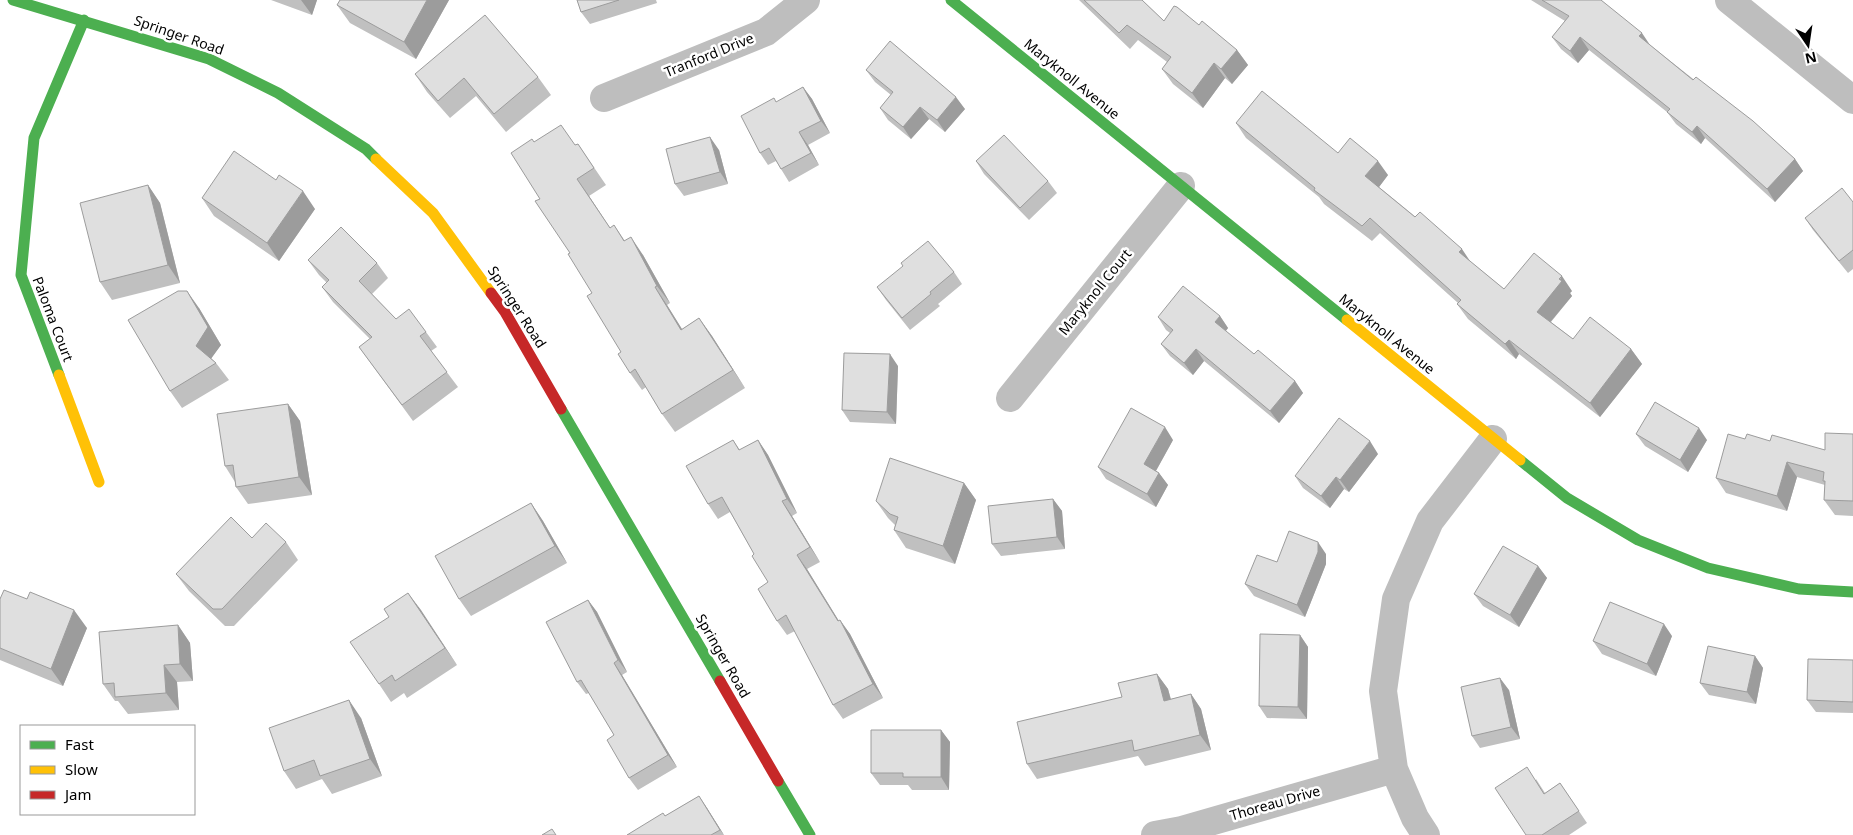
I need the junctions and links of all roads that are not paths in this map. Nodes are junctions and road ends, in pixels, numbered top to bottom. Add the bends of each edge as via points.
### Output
1 (13, 0) edge
2 (806, 0) edge
3 (951, 0) edge
4 (1729, 0) edge
5 (84, 20) junction
6 (604, 98) dead end
7 (1853, 100) edge
8 (1181, 186) junction
9 (1010, 398) dead end
10 (1493, 439) junction
11 (99, 482) dead end
12 (1853, 592) edge
13 (1394, 769) junction
14 (810, 835) edge
15 (1155, 835) edge
16 (1426, 835) edge

1 - 5 street, Springer Road
2 - 6 street, Tranford Drive via 766,32
3 - 8 street, Maryknoll Avenue
4 - 7 street
5 - 11 street, Paloma Court via 34,138 21,275
5 - 14 street, Springer Road via 209,59 278,93 366,149 433,213 505,312
8 - 9 street, Maryknoll Court
8 - 10 street, Maryknoll Avenue
10 - 12 street, Maryknoll Avenue via 1567,498 1638,540 1708,568 1799,589
10 - 13 street via 1430,521 1396,599 1383,692
13 - 15 street, Thoreau Drive
13 - 16 street via 1414,818

